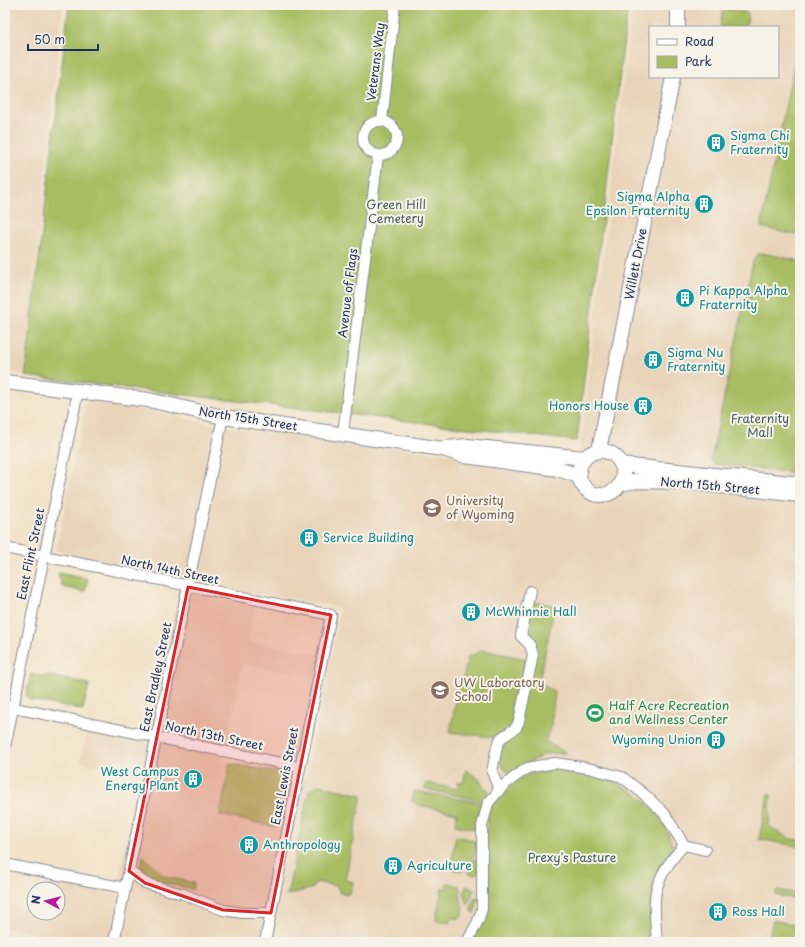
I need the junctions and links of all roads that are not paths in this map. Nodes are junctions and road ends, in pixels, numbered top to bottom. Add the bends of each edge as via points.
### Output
1 (395, 5) edge
2 (678, 5) edge
3 (678, 26) edge
4 (673, 78) edge
5 (382, 121) junction
6 (378, 156) junction
7 (5, 382) edge
8 (78, 391) junction
9 (223, 417) junction
10 (344, 433) junction
11 (443, 449) junction
12 (599, 450) junction
13 (584, 458) junction
14 (622, 466) junction
15 (579, 476) junction
16 (620, 484) junction
17 (800, 484) edge
18 (800, 495) edge
19 (5, 548) edge
20 (44, 557) junction
21 (188, 587) junction
22 (530, 591) dead end
23 (331, 615) joint
24 (9, 707) edge
25 (157, 737) junction
26 (5, 747) edge
27 (300, 767) junction
28 (499, 790) junction
29 (684, 845) junction
30 (705, 850) dead end
31 (5, 864) edge
32 (129, 871) junction
33 (125, 888) junction
34 (271, 913) junction
35 (114, 942) edge
36 (265, 942) edge
37 (467, 942) edge
38 (657, 942) edge

1 - 5 street, Veterans Way
2 - 3 main road
4 - 12 main road, Willett Drive
5 - 6 street via 387,122 395,130 397,140 389,153
5 - 6 street via 372,123 363,134 363,144
6 - 10 street, Avenue of Flags
7 - 8 main road, North 15th Street
8 - 9 main road, North 15th Street via 149,400
8 - 20 street, East Flint Street
9 - 10 main road, North 15th Street
9 - 21 street, East Bradley Street
10 - 11 main road, North 15th Street
11 - 13 main road, North 15th Street via 467,446
11 - 15 main road, North 15th Street via 465,456 558,469
12 - 13 main road
12 - 14 main road via 612,453
13 - 15 main road
14 - 16 main road via 623,476
14 - 17 main road, North 15th Street
15 - 16 main road, North 15th Street via 586,490 595,494 611,493
16 - 18 main road, North 15th Street via 636,481 684,482
19 - 20 street, North 14th Street
20 - 21 street, North 14th Street
20 - 24 street, East Flint Street
21 - 23 street, North 14th Street
21 - 25 street, East Bradley Street
22 - 28 street via 521,636 530,645 533,655 519,721 516,728 501,738 497,746 492,772
23 - 27 street, East Lewis Street
24 - 25 street, North 13th Street
24 - 26 street, East Flint Street
25 - 27 street, North 13th Street
25 - 32 street, East Bradley Street
27 - 34 street, East Lewis Street
28 - 29 street via 527,768 554,763 622,777 645,794 664,813
28 - 37 street via 488,803 484,816 483,900 478,921
29 - 30 street
29 - 38 street via 665,870 657,887
31 - 33 street
32 - 33 street, East Bradley Street
32 - 34 street via 145,883 183,894 223,910
33 - 35 street, East Bradley Street
34 - 36 street, East Lewis Street

